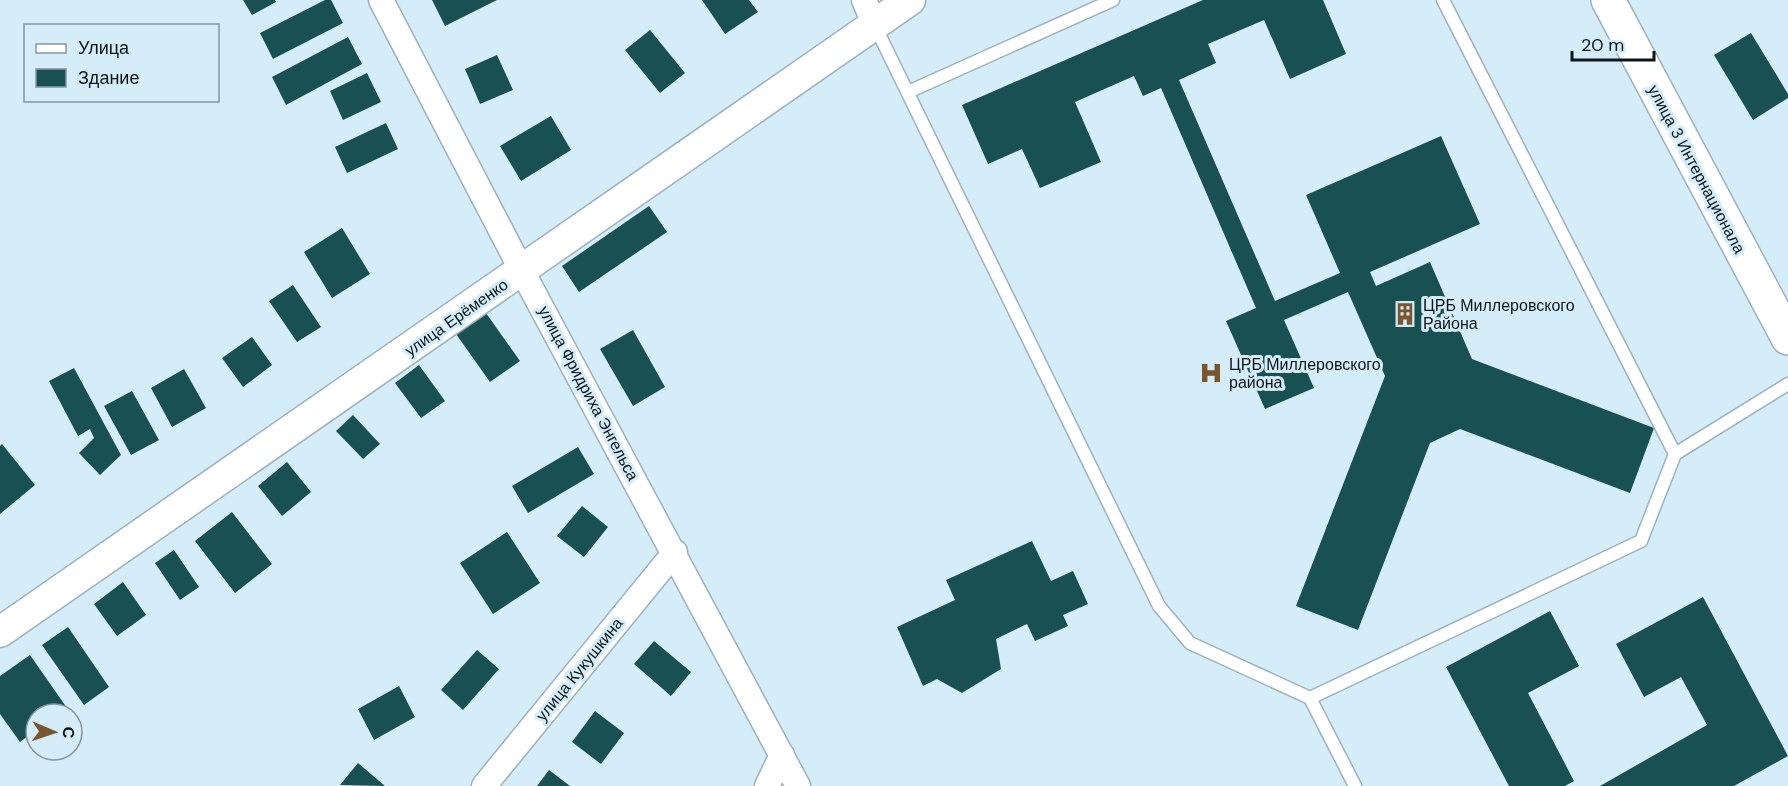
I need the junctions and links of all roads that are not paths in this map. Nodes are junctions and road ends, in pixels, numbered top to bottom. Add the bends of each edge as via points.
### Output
1 (381, 0) edge
2 (910, 0) edge
3 (1113, 0) edge
4 (1443, 0) edge
5 (1608, 0) edge
6 (869, 12) edge
7 (908, 92) junction
8 (522, 271) junction
9 (1788, 338) edge
10 (1788, 384) edge
11 (1675, 454) junction
12 (675, 552) junction
13 (0, 632) edge
14 (1310, 698) junction
15 (782, 755) junction
16 (484, 786) edge
17 (767, 786) edge
18 (798, 786) edge
19 (1355, 786) edge

1 - 8 street, улица Фридриха Энгельса
2 - 6 street, улица Ерёменко
3 - 7 lane
4 - 11 lane
5 - 9 main road, улица 3 Интернационала
6 - 7 lane
6 - 8 street, улица Ерёменко
7 - 14 lane via 1159,606 1190,643
8 - 12 street, улица Фридриха Энгельса
8 - 13 street, улица Ерёменко
10 - 11 lane
11 - 14 lane via 1641,541
12 - 15 street, улица Фридриха Энгельса
12 - 16 street, улица Кукушкина
14 - 19 lane
15 - 17 street
15 - 18 street, улица Фридриха Энгельса

